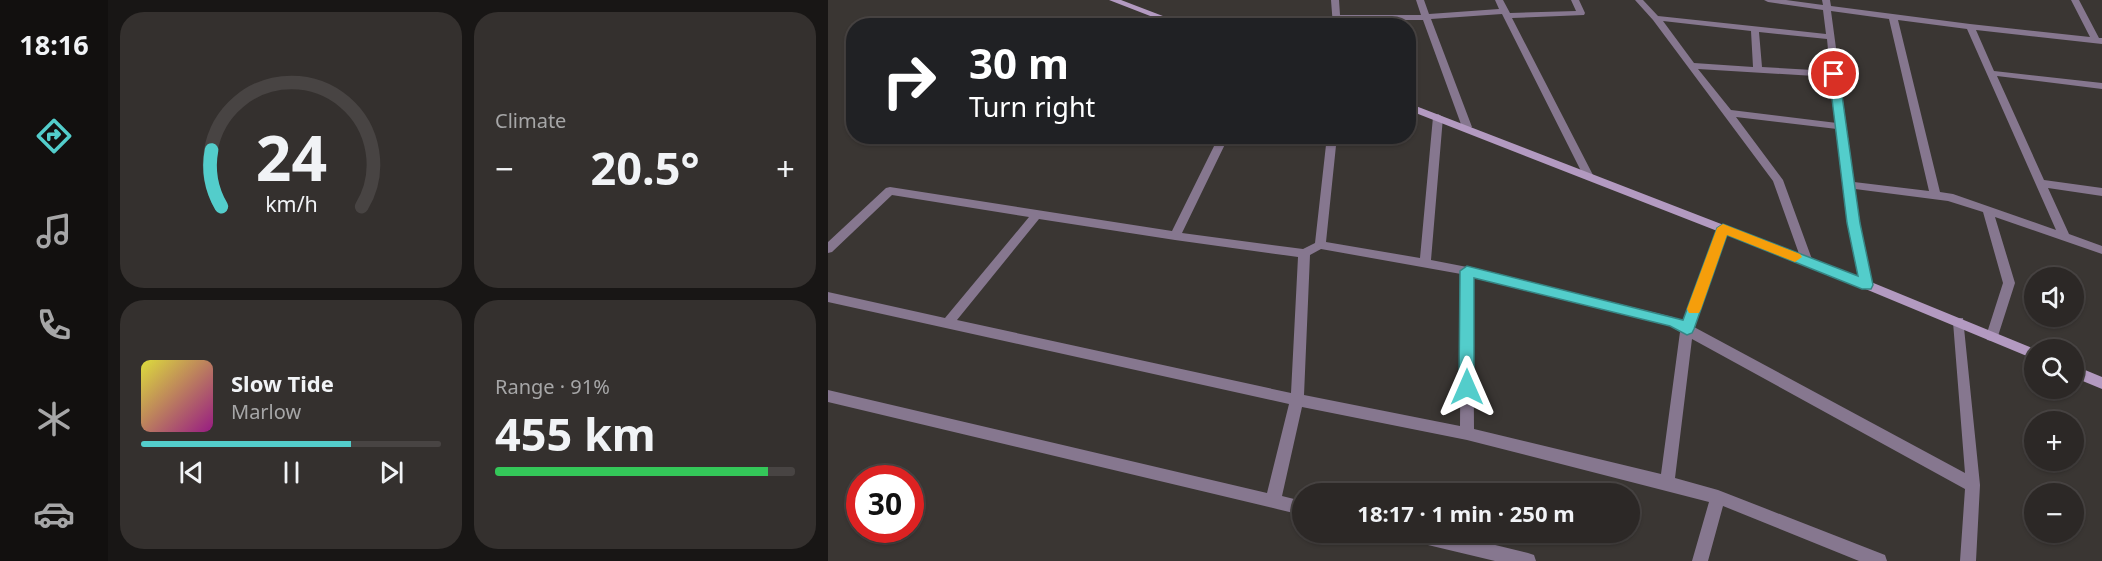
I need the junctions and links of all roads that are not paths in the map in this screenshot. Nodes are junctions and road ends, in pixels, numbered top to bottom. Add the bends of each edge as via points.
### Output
1 (1113, 0) edge
2 (1335, 0) edge
3 (1419, 0) edge
4 (1499, 0) edge
5 (1575, 0) edge
6 (1639, 0) edge
7 (1768, 0) edge
8 (2075, 0) edge
9 (1826, 4) edge
10 (1506, 13) junction
11 (1426, 16) junction
12 (1893, 16) junction
13 (1163, 18) edge
14 (1336, 18) edge
15 (1396, 18) edge
16 (1656, 18) junction
17 (1971, 27) junction
18 (1755, 29) junction
19 (1830, 37) junction
20 (2099, 40) edge
21 (1691, 66) junction
22 (1758, 69) junction
23 (1992, 73) junction
24 (1834, 74) junction
25 (2102, 86) edge
26 (1416, 109) edge
27 (1728, 113) junction
28 (1438, 117) junction
29 (1840, 126) junction
30 (1467, 127) junction
31 (1220, 144) edge
32 (1331, 144) edge
33 (1588, 175) junction
34 (2041, 183) junction
35 (1849, 185) junction
36 (2102, 192) edge
37 (1935, 195) junction
38 (1988, 210) junction
39 (1037, 214) junction
40 (1723, 228) junction
41 (1175, 236) junction
42 (2065, 237) junction
43 (1320, 245) junction
44 (828, 249) edge
45 (2102, 250) edge
46 (1304, 253) junction
47 (1807, 262) junction
48 (1425, 263) junction
49 (1467, 271) junction
50 (1867, 285) junction
51 (828, 297) edge
52 (1959, 322) junction
53 (947, 324) junction
54 (1687, 329) junction
55 (1992, 336) junction
56 (2024, 350) edge
57 (2084, 375) edge
58 (2102, 383) edge
59 (828, 396) edge
60 (1298, 400) junction
61 (1467, 434) junction
62 (1666, 483) junction
63 (1973, 485) junction
64 (1718, 496) junction
65 (1273, 501) junction
66 (1292, 506) edge
67 (1453, 543) edge
68 (1528, 561) edge
69 (1700, 561) edge
70 (1879, 561) edge
71 (1968, 561) edge

1 - 13 main road
2 - 14 street
3 - 11 street
4 - 10 street
5 - 10 street via 1581,13
6 - 16 street
7 - 9 street
8 - 20 street
9 - 12 street
9 - 19 street
10 - 11 street
10 - 33 street
11 - 15 street
11 - 30 street
12 - 17 street
12 - 37 street
16 - 18 street
16 - 21 street
17 - 20 street
17 - 23 street
18 - 19 street
18 - 22 street
19 - 24 street
21 - 22 street
21 - 27 street
22 - 24 street
23 - 25 street
23 - 34 street
24 - 29 street
26 - 28 main road
27 - 29 street
27 - 47 street via 1778,180
28 - 30 main road
28 - 48 street
29 - 35 street
30 - 33 main road
31 - 41 street
32 - 43 street
33 - 40 main road
34 - 36 street
34 - 42 street
35 - 37 street
35 - 50 street
37 - 38 street
38 - 42 street
38 - 55 street via 2009,284
39 - 41 street
39 - 44 street via 890,191
39 - 53 street
40 - 47 main road
40 - 54 street
41 - 46 street
42 - 45 street
43 - 46 street
43 - 48 street
46 - 60 street
47 - 50 main road
48 - 49 street
49 - 54 street via 1673,322
49 - 61 street
50 - 52 main road
51 - 53 street
52 - 55 main road
52 - 63 street
53 - 60 street
54 - 62 street
54 - 63 street
55 - 56 main road
57 - 58 main road
59 - 65 street
60 - 61 street
60 - 65 street
61 - 62 street
62 - 64 street
63 - 71 street
64 - 69 street
64 - 70 street
65 - 66 street
67 - 68 street

